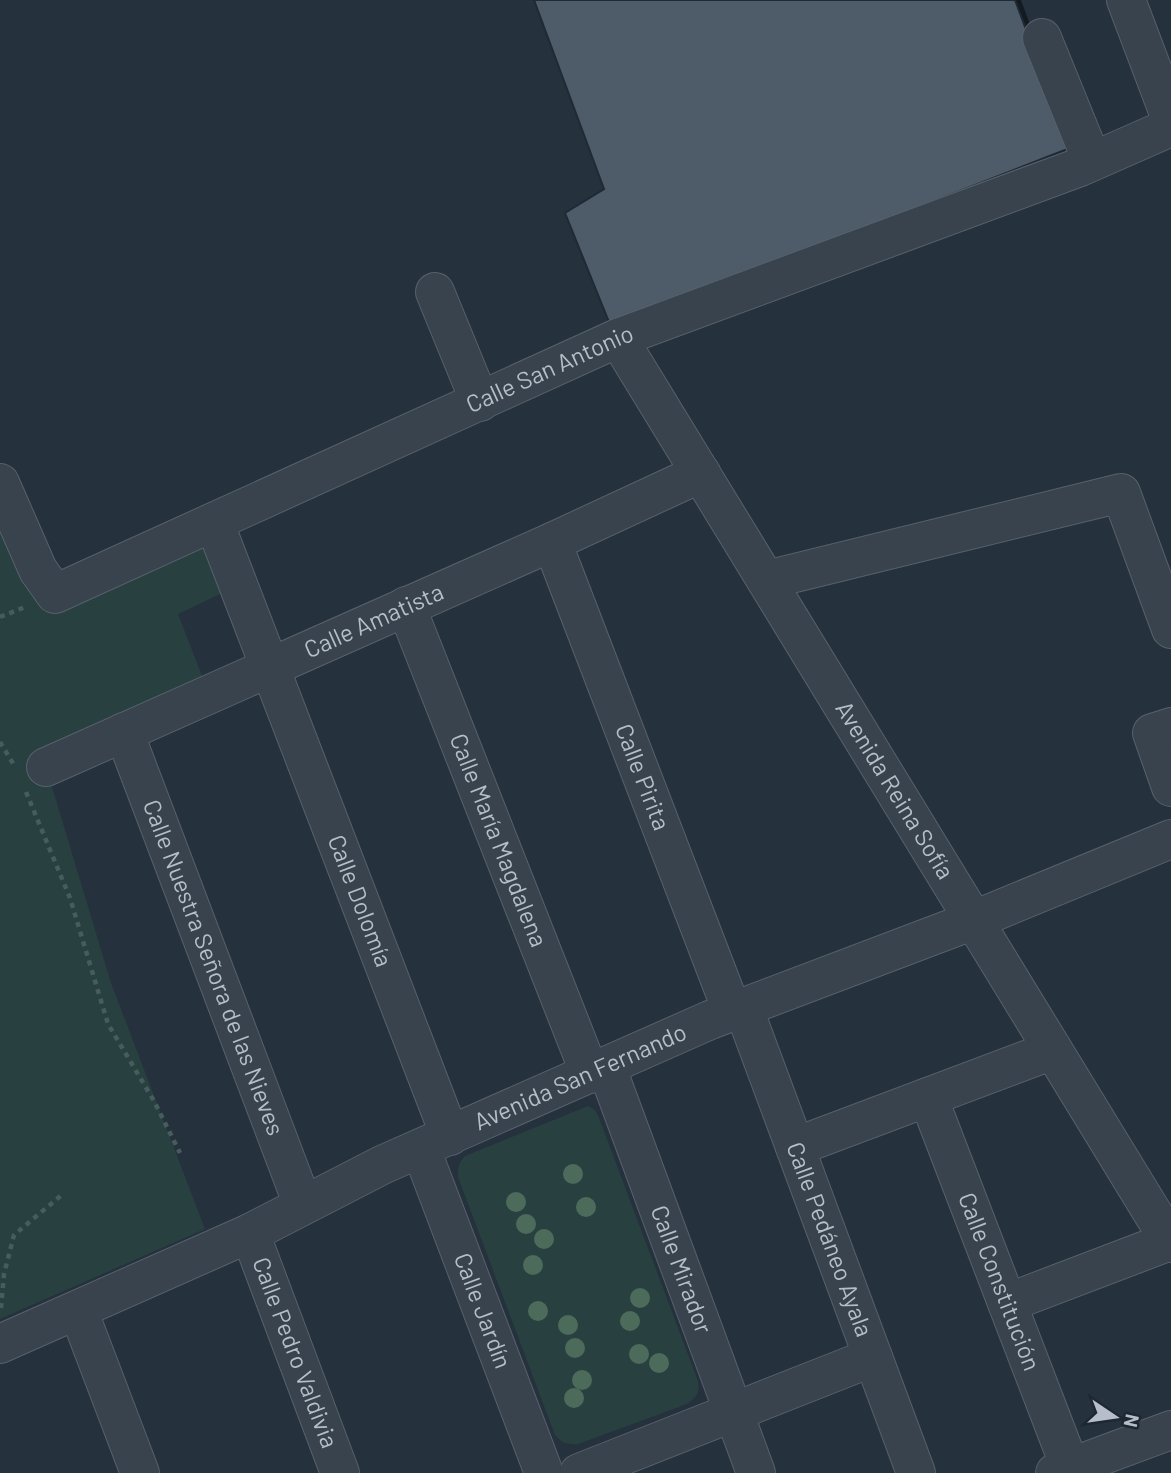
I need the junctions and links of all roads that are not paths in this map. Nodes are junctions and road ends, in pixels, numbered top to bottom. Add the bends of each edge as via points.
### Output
1 (1126, 0) edge
2 (1042, 38) dead end
3 (1171, 119) edge
4 (1171, 127) edge
5 (1092, 161) junction
6 (435, 292) dead end
7 (618, 338) junction
8 (480, 402) junction
9 (701, 473) junction
10 (0, 483) edge
11 (214, 522) junction
12 (552, 542) junction
13 (766, 580) junction
14 (406, 607) junction
15 (1171, 629) edge
16 (271, 666) junction
17 (1171, 727) edge
18 (124, 732) junction
19 (30, 775) road end
20 (1171, 787) edge
21 (1171, 839) edge
22 (974, 920) junction
23 (737, 1009) junction
24 (1053, 1050) junction
25 (598, 1070) junction
26 (928, 1097) junction
27 (435, 1142) junction
28 (795, 1147) junction
29 (303, 1205) junction
30 (250, 1233) junction
31 (1170, 1242) edge
32 (1007, 1303) junction
33 (78, 1310) junction
34 (1, 1326) edge
35 (873, 1357) junction
36 (734, 1413) junction
37 (1171, 1430) edge
38 (1062, 1470) edge
39 (140, 1473) edge
40 (340, 1473) edge
41 (544, 1473) edge
42 (579, 1473) edge
43 (756, 1473) edge
44 (916, 1473) edge

1 - 3 street
2 - 5 street
4 - 5 street, Calle San Antonio
5 - 7 street, Calle San Antonio
6 - 8 street
7 - 8 street, Calle San Antonio
7 - 9 street, Avenida Reina Sofía
8 - 11 street, Calle San Antonio
9 - 12 street, Calle Amatista
9 - 13 street, Avenida Reina Sofía
10 - 11 street, Calle San Antonio via 38,570 55,594
11 - 16 street, Calle Dolomía
12 - 14 street, Calle Amatista
12 - 23 street, Calle Pirita
13 - 15 street via 1121,493
13 - 22 street, Avenida Reina Sofía
14 - 16 street, Calle Amatista
14 - 25 street, Calle María Magdalena
16 - 18 street, Calle Amatista
16 - 27 street, Calle Dolomía
17 - 20 street via 1152,733
18 - 19 street, Calle Amatista
18 - 29 street, Calle Nuestra Señora de las Nieves
21 - 22 street, Avenida San Fernando
22 - 23 street, Avenida San Fernando
22 - 24 street, Avenida Reina Sofía
23 - 25 street, Avenida San Fernando
23 - 28 street, Calle Pedáneo Ayala
24 - 26 street
24 - 31 street, Avenida Reina Sofía
25 - 27 street, Avenida San Fernando
25 - 36 street, Calle Mirador
26 - 28 street
26 - 32 street, Calle Constitución
27 - 29 street, Avenida San Fernando
27 - 41 street, Calle Jardín
28 - 35 street, Calle Pedáneo Ayala
29 - 30 street, Avenida San Fernando
30 - 33 street, Avenida San Fernando
30 - 40 street, Calle Pedro Valdivia
31 - 32 street
32 - 38 street, Calle Constitución
33 - 34 street, Avenida San Fernando
33 - 39 street
35 - 36 street
35 - 44 street, Calle Pedáneo Ayala
36 - 42 street
36 - 43 street, Calle Mirador
37 - 38 street

